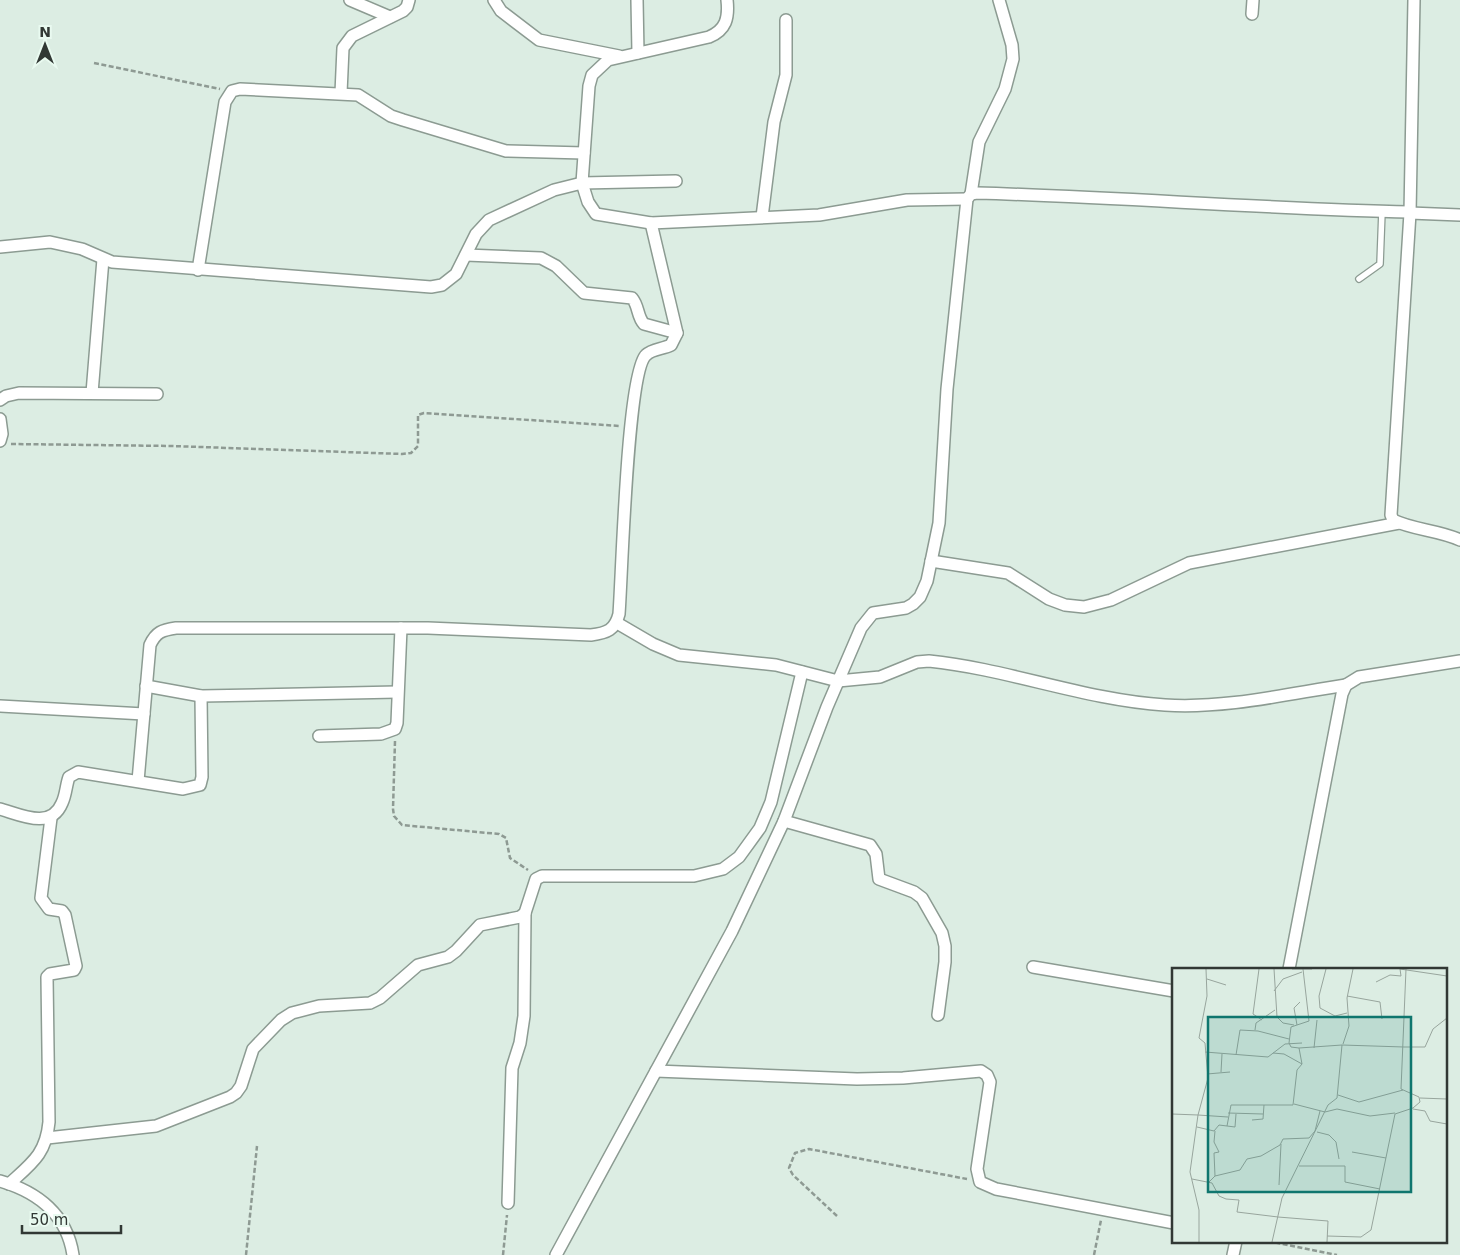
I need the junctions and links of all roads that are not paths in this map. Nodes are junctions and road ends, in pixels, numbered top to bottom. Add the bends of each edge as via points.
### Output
1 (350, 0) edge
2 (409, 0) edge
3 (494, 0) edge
4 (637, 0) edge
5 (726, 0) edge
6 (999, 0) edge
7 (1253, 0) edge
8 (1414, 0) edge
9 (1252, 14) dead end
10 (390, 17) junction
11 (786, 20) dead end
12 (638, 53) junction
13 (621, 56) junction
14 (341, 93) junction
15 (584, 153) junction
16 (676, 181) dead end
17 (582, 183) junction
18 (969, 196) junction
19 (1384, 211) junction
20 (1406, 212) junction
21 (1460, 215) edge
22 (762, 217) junction
23 (651, 223) junction
24 (0, 247) edge
25 (466, 255) junction
26 (103, 259) junction
27 (198, 270) junction
28 (1359, 279) dead end
29 (677, 333) junction
30 (92, 394) junction
31 (156, 394) dead end
32 (0, 400) edge
33 (0, 419) edge
34 (5, 442) edge
35 (1399, 523) junction
36 (1460, 540) edge
37 (931, 561) junction
38 (617, 624) junction
39 (401, 628) junction
40 (1460, 661) edge
41 (802, 672) junction
42 (830, 679) junction
43 (1346, 685) junction
44 (146, 686) junction
45 (397, 692) junction
46 (201, 696) junction
47 (0, 706) edge
48 (144, 714) junction
49 (319, 736) dead end
50 (138, 781) junction
51 (0, 810) edge
52 (51, 818) junction
53 (784, 821) junction
54 (524, 913) junction
55 (1033, 967) dead end
56 (1290, 968) edge
57 (1172, 991) edge
58 (938, 1015) dead end
59 (656, 1071) junction
60 (48, 1138) junction
61 (5, 1182) edge
62 (508, 1203) road end
63 (1172, 1223) edge
64 (1236, 1242) edge
65 (73, 1255) edge
66 (556, 1255) edge
67 (1233, 1255) edge

1 - 10 street
2 - 10 street via 407,7
3 - 13 street via 501,12 539,40
4 - 12 street
5 - 12 street via 726,26 719,33
6 - 18 street via 1013,59 1005,89 979,142
7 - 9 street
8 - 20 street
10 - 14 street via 345,42
11 - 22 street via 786,75 774,122
12 - 13 street
13 - 15 street via 608,60 592,75
14 - 15 street via 358,95 391,116 506,151
14 - 27 street via 232,91 225,102
15 - 17 street
16 - 17 street
17 - 23 street via 596,214
17 - 25 street via 554,190 490,220 476,234
18 - 19 street via 1060,196
18 - 22 street via 907,200 834,214
18 - 37 street via 947,389 939,523
19 - 20 street
19 - 28 lane via 1380,264
20 - 21 street
20 - 35 street via 1391,501 1391,515
22 - 23 street
23 - 29 street
24 - 26 street via 50,242 82,249
25 - 27 street via 450,280 431,288
25 - 29 street via 549,261 584,293 632,298 640,321
26 - 27 street
26 - 30 street
29 - 38 street via 671,345 646,354 640,363 630,427
30 - 31 street
30 - 32 street via 19,393
33 - 34 street
35 - 36 street
35 - 37 street via 1189,562 1111,600 1084,607 1049,599 1008,573
37 - 42 street via 920,596 906,608 873,613 867,618
38 - 39 street via 612,630 591,635
38 - 41 street via 679,655
39 - 44 street via 163,630 155,635 150,645
39 - 45 street
40 - 43 street via 1359,677
41 - 42 street
41 - 54 street via 768,809 751,843 739,857 723,869 694,876 542,876 536,879
42 - 43 street via 880,677 911,664 929,661 1116,699 1166,705 1217,704
42 - 53 street
43 - 56 street
44 - 46 street
44 - 48 street
45 - 46 street
45 - 49 street via 395,729 381,734
46 - 50 street via 200,785 183,789
47 - 48 street
48 - 50 street
50 - 52 street via 72,773 63,802
51 - 52 street via 34,819
52 - 60 street via 41,898 49,910 62,911 65,915 76,966 74,970 47,977
53 - 58 street via 870,845 875,849 879,879 922,898 942,933 945,946
53 - 59 street via 732,931
54 - 60 street via 514,919 480,925 448,957 418,965 370,1003 319,1006 292,1013 253,1049 241,1086 236,1093 220,1102 147,1128
54 - 62 street via 524,1016 512,1068
55 - 57 street
59 - 63 street via 857,1079 982,1071 990,1082 978,1170 980,1182 996,1188
59 - 66 street
60 - 61 street via 35,1160
61 - 65 street via 30,1192 48,1205 63,1223
64 - 67 street

